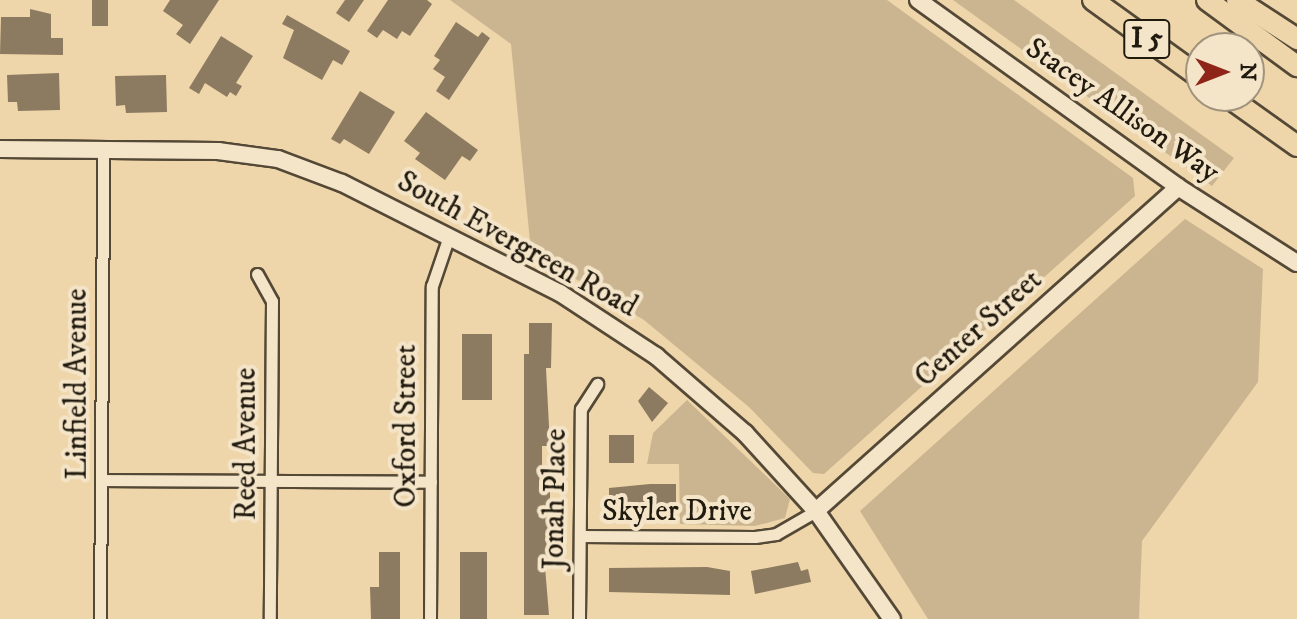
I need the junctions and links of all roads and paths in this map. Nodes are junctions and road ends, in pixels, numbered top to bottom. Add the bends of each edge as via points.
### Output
1 (918, 0) edge
2 (1093, 0) edge
3 (1207, 0) edge
4 (1237, 0) edge
5 (1297, 39) edge
6 (1185, 66) edge
7 (1297, 66) edge
8 (1249, 112) edge
9 (1297, 146) edge
10 (0, 149) edge
11 (103, 150) junction
12 (1178, 187) junction
13 (449, 236) junction
14 (1297, 263) edge
15 (257, 274) dead end
16 (597, 384) dead end
17 (101, 480) junction
18 (271, 481) junction
19 (431, 482) junction
20 (816, 511) junction
21 (580, 536) junction
22 (100, 619) edge
23 (270, 619) edge
24 (430, 619) edge
25 (579, 619) edge
26 (892, 619) edge

1 - 12 main road, Stacey Allison Way
2 - 6 highway, I 5
3 - 7 highway, I 5
4 - 5 highway
8 - 9 highway
10 - 11 main road, South Evergreen Road
11 - 13 main road, South Evergreen Road via 218,151 278,159 322,174
11 - 17 street, Linfield Avenue
12 - 14 main road, Stacey Allison Way
12 - 20 main road, Center Street
13 - 19 street, Oxford Street via 432,286
13 - 20 main road, South Evergreen Road via 560,293 656,356 745,433
15 - 18 street, Reed Avenue via 272,301
16 - 21 street, Jonah Place via 581,409
17 - 18 street
17 - 22 street, Linfield Avenue
18 - 19 street
18 - 23 street, Reed Avenue
19 - 24 street, Oxford Street
20 - 21 street, Skyler Drive via 776,534 755,537
20 - 26 main road, South Evergreen Road
21 - 25 street, Jonah Place

